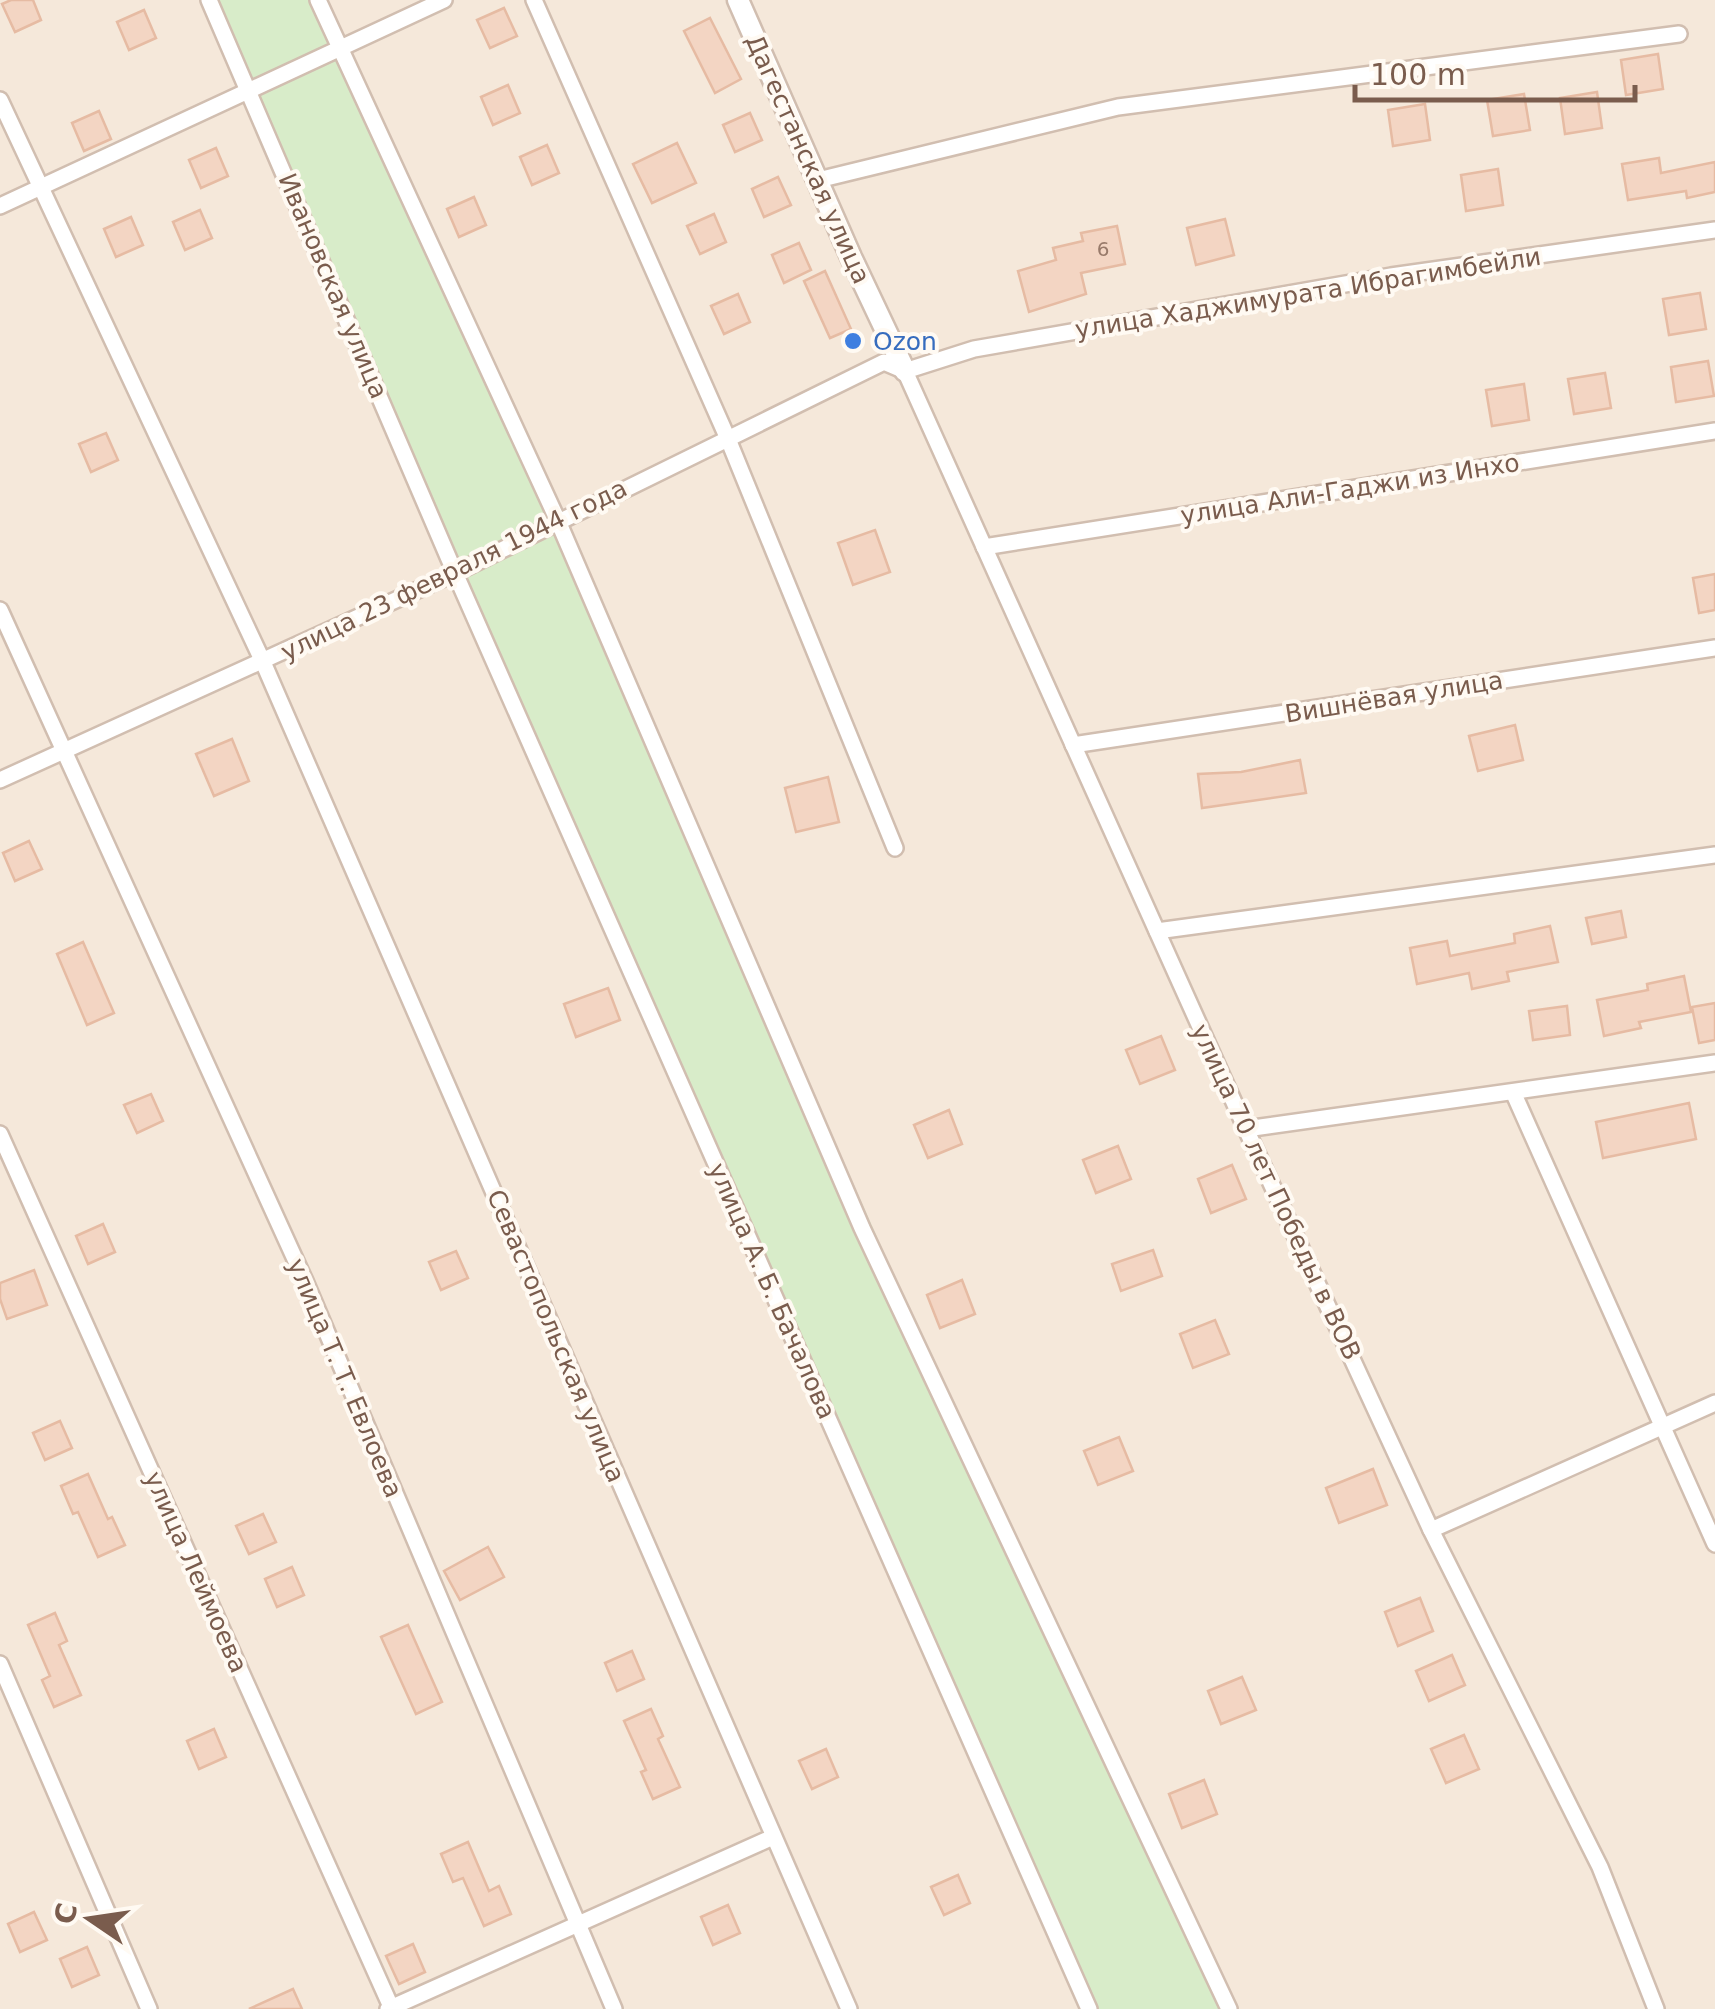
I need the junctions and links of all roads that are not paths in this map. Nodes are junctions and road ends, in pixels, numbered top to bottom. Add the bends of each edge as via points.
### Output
1 (209, 0) edge
2 (318, 0) edge
3 (444, 0) edge
4 (534, 0) edge
5 (738, 0) edge
6 (1678, 34) dead end
7 (341, 48) junction
8 (249, 90) junction
9 (0, 100) edge
10 (818, 180) junction
11 (39, 188) junction
12 (0, 206) edge
13 (1715, 230) edge
14 (904, 371) junction
15 (1715, 431) edge
16 (728, 438) junction
17 (558, 520) junction
18 (984, 547) junction
19 (455, 574) junction
20 (0, 610) edge
21 (1715, 648) edge
22 (263, 662) junction
23 (1073, 745) junction
24 (64, 753) junction
25 (0, 780) edge
26 (896, 848) dead end
27 (1715, 855) edge
28 (1157, 931) junction
29 (1715, 1063) edge
30 (1513, 1092) junction
31 (1246, 1130) junction
32 (0, 1134) edge
33 (1715, 1403) edge
34 (1662, 1427) junction
35 (1432, 1530) junction
36 (1715, 1544) edge
37 (0, 1664) edge
38 (774, 1836) junction
39 (577, 1925) junction
40 (149, 2009) edge
41 (390, 2009) edge
42 (614, 2009) edge
43 (848, 2009) edge
44 (1090, 2009) edge
45 (1229, 2009) edge
46 (1656, 2009) edge

1 - 8 street, Ивановская улица
2 - 7 street
3 - 7 street
4 - 16 street
5 - 10 street, Дагестанская улица
6 - 10 street via 1118,107
7 - 8 street
7 - 17 street
8 - 11 street
8 - 19 street, Ивановская улица
9 - 11 street, Севастопольская улица
10 - 14 street, Дагестанская улица
11 - 12 street
11 - 22 street, Севастопольская улица
13 - 14 street, улица Хаджимурата Ибрагимбейли via 1390,276 974,348
14 - 16 street, улица 23 февраля 1944 года via 884,362
14 - 18 street, улица 70 лет Победы в ВОВ
15 - 18 street, улица Али-Гаджи из Инхо
16 - 17 street, улица 23 февраля 1944 года
16 - 26 street
17 - 19 street, улица 23 февраля 1944 года
17 - 45 street via 862,1228
18 - 23 street, улица 70 лет Победы в ВОВ
19 - 22 street, улица 23 февраля 1944 года
19 - 44 street, улица А. Б. Бачалова
20 - 24 street, улица Т. Т. Евлоева
21 - 23 street, Вишнёвая улица
22 - 24 street, улица 23 февраля 1944 года
22 - 38 street, Севастопольская улица
23 - 28 street, улица 70 лет Победы в ВОВ
24 - 25 street, улица 23 февраля 1944 года
24 - 39 street, улица Т. Т. Евлоева via 304,1281
27 - 28 street
28 - 31 street, улица 70 лет Победы в ВОВ
29 - 30 street
30 - 31 street
30 - 34 street
31 - 35 street, улица 70 лет Победы в ВОВ
32 - 41 street, улица Леймоева
33 - 34 street
34 - 35 street
34 - 36 street
35 - 46 street, улица 70 лет Победы в ВОВ via 1600,1867
37 - 40 street
38 - 39 street
38 - 43 street, Севастопольская улица
39 - 41 street
39 - 42 street, улица Т. Т. Евлоева

